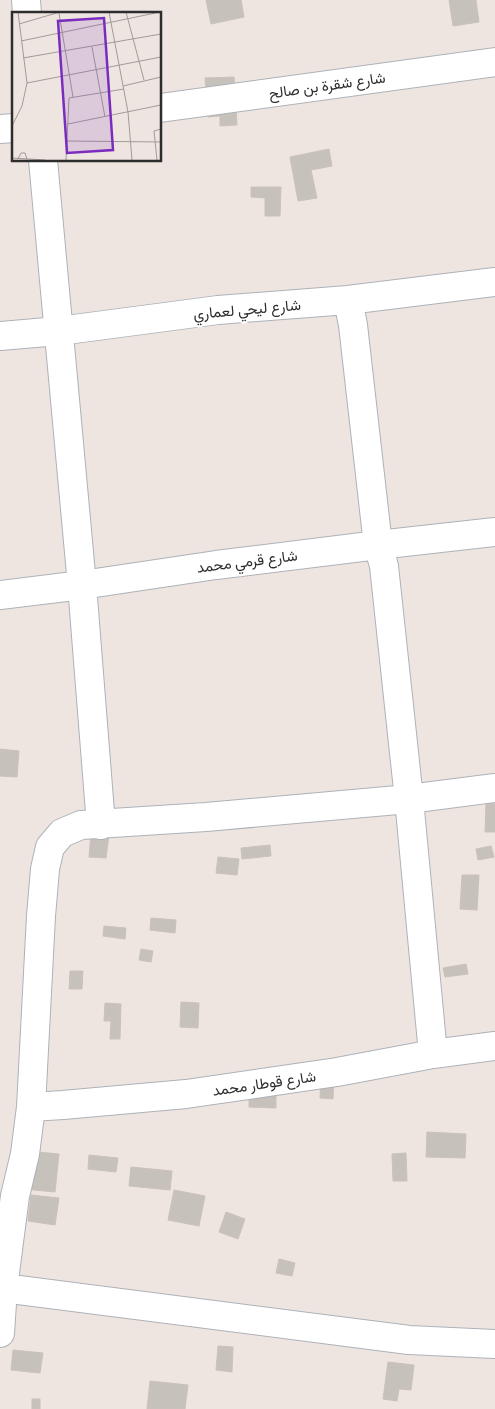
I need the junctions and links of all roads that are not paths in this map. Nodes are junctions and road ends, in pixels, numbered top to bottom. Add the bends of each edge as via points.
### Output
1 (495, 62) edge
2 (161, 108) edge
3 (43, 161) edge
4 (495, 282) edge
5 (348, 300) junction
6 (59, 331) junction
7 (0, 336) edge
8 (495, 532) edge
9 (378, 545) junction
10 (82, 585) junction
11 (0, 595) edge
12 (495, 788) edge
13 (409, 799) junction
14 (101, 825) junction
15 (495, 1046) edge
16 (433, 1054) junction
17 (31, 1107) junction
18 (4, 1288) junction
19 (0, 1333) edge
20 (495, 1344) edge

1 - 2 street, شارع شقرة بن صالح
3 - 6 street
4 - 5 street, شارع ليحي لعماري
5 - 6 street, شارع ليحي لعماري via 218,310
5 - 9 street
6 - 7 street, شارع ليحي لعماري
6 - 10 street
8 - 9 street, شارع قرمي محمد
9 - 10 street, شارع قرمي محمد
9 - 13 street via 384,566
10 - 11 street, شارع قرمي محمد
10 - 14 street
12 - 13 street
13 - 14 street
13 - 16 street
14 - 17 street via 81,825 62,833 50,848 41,916
15 - 16 street, شارع قوطار محمد
16 - 17 street, شارع قوطار محمد via 338,1072 186,1094
17 - 18 street
18 - 19 street
18 - 20 street via 409,1340

